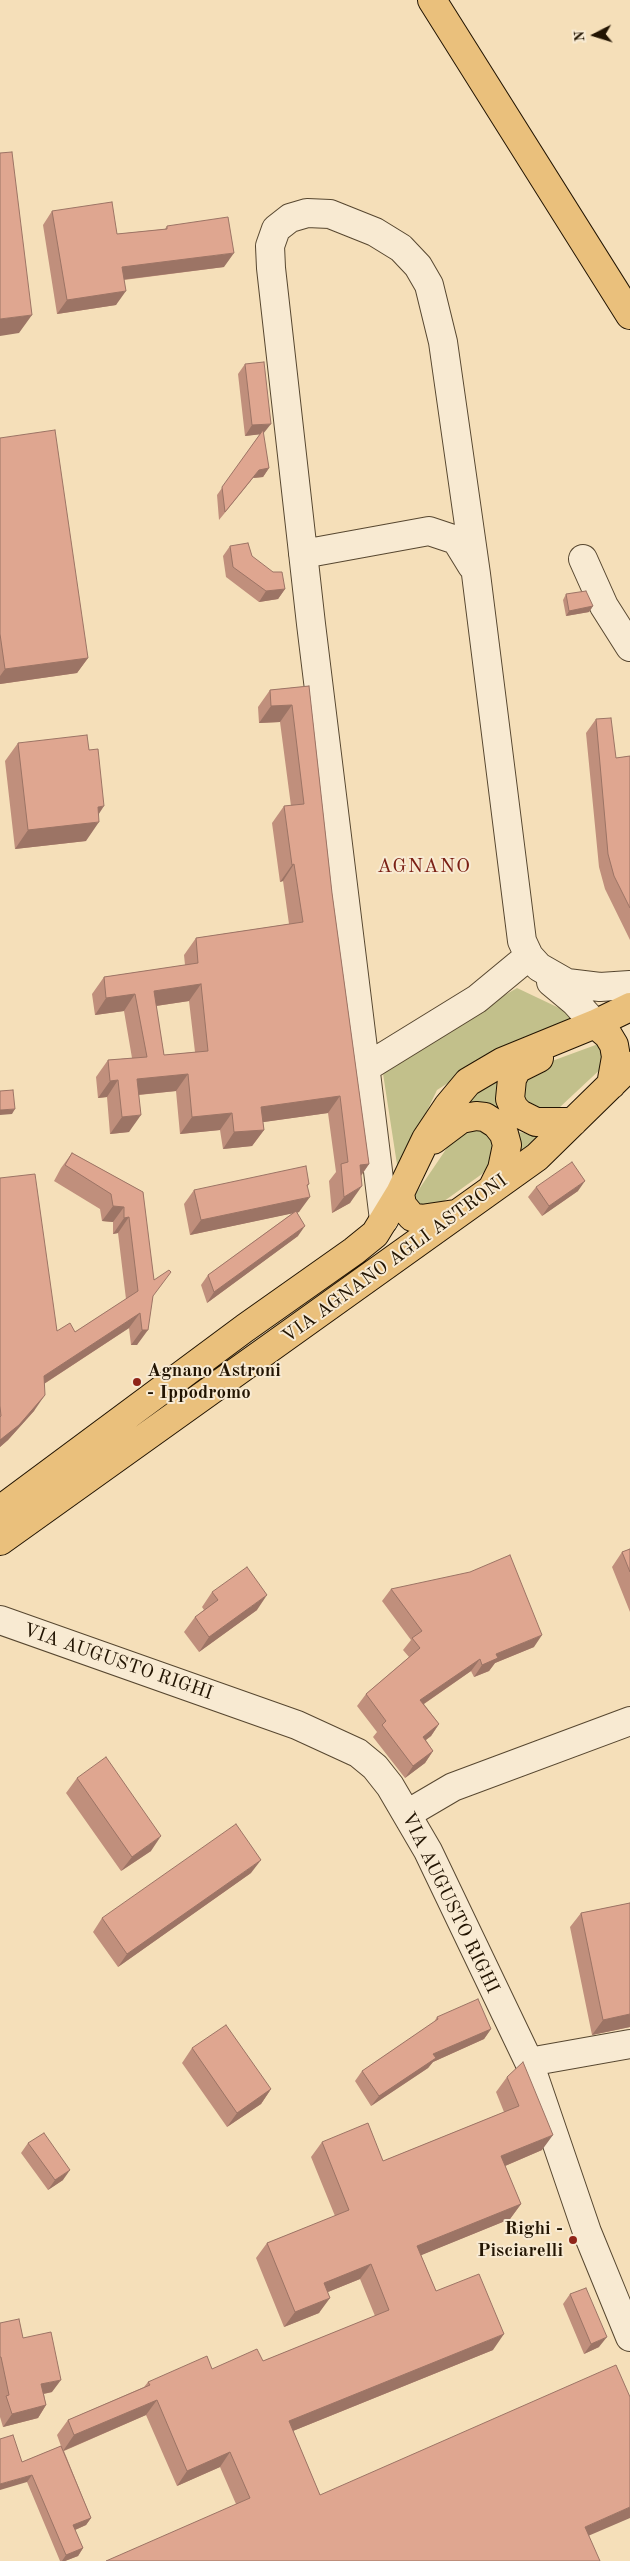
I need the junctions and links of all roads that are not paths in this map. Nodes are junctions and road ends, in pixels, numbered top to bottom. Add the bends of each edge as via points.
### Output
1 (432, 0) edge
2 (630, 315) edge
3 (303, 554) junction
4 (583, 559) dead end
5 (476, 574) junction
6 (630, 647) edge
7 (534, 962) junction
8 (630, 985) edge
9 (630, 1007) edge
10 (595, 1024) junction
11 (630, 1066) edge
12 (365, 1068) junction
13 (611, 1085) junction
14 (573, 1122) junction
15 (418, 1155) junction
16 (492, 1189) junction
17 (400, 1193) junction
18 (460, 1212) junction
19 (384, 1220) junction
20 (0, 1510) edge
21 (0, 1541) edge
22 (0, 1620) edge
23 (630, 1721) edge
24 (407, 1814) junction
25 (630, 2044) edge
26 (529, 2062) junction
27 (630, 2337) edge

1 - 2 main road
3 - 5 street via 429,531 456,540 466,551
3 - 5 street via 270,246 276,229 290,218 307,213 330,214 375,232 401,248 418,266 429,286 444,342
3 - 12 street
4 - 6 street via 604,606
5 - 7 street via 522,941
7 - 8 street via 567,983 582,986
7 - 10 street via 554,986 575,1002
7 - 12 street
9 - 10 main road, VIA AGNANO AGLI ASTRONI
10 - 13 main road via 614,1045 616,1057
10 - 14 main road via 568,1046 525,1064 512,1079 510,1099 520,1114 536,1122
10 - 15 main road, VIA AGNANO AGLI ASTRONI via 502,1062 468,1082 448,1106
11 - 13 main road, VIA AGNANO AGLI ASTRONI
12 - 19 street
13 - 14 main road, VIA AGNANO AGLI ASTRONI
14 - 16 main road, VIA AGNANO AGLI ASTRONI via 537,1157
15 - 16 main road via 456,1122 476,1116 485,1117 504,1134 507,1145 502,1169
15 - 17 main road, VIA AGNANO AGLI ASTRONI
16 - 18 main road, VIA AGNANO AGLI ASTRONI
17 - 18 main road via 402,1205 412,1217 422,1219
17 - 19 main road, VIA AGNANO AGLI ASTRONI
18 - 21 main road, VIA AGNANO AGLI ASTRONI
19 - 20 main road, VIA AGNANO AGLI ASTRONI via 375,1234 354,1251
22 - 24 street, VIA AUGUSTO RIGHI via 297,1725 333,1741 358,1753 375,1768
23 - 24 street via 453,1787
24 - 26 street, VIA AUGUSTO RIGHI via 428,1851
25 - 26 street
26 - 27 street, VIA AUGUSTO RIGHI via 587,2232

